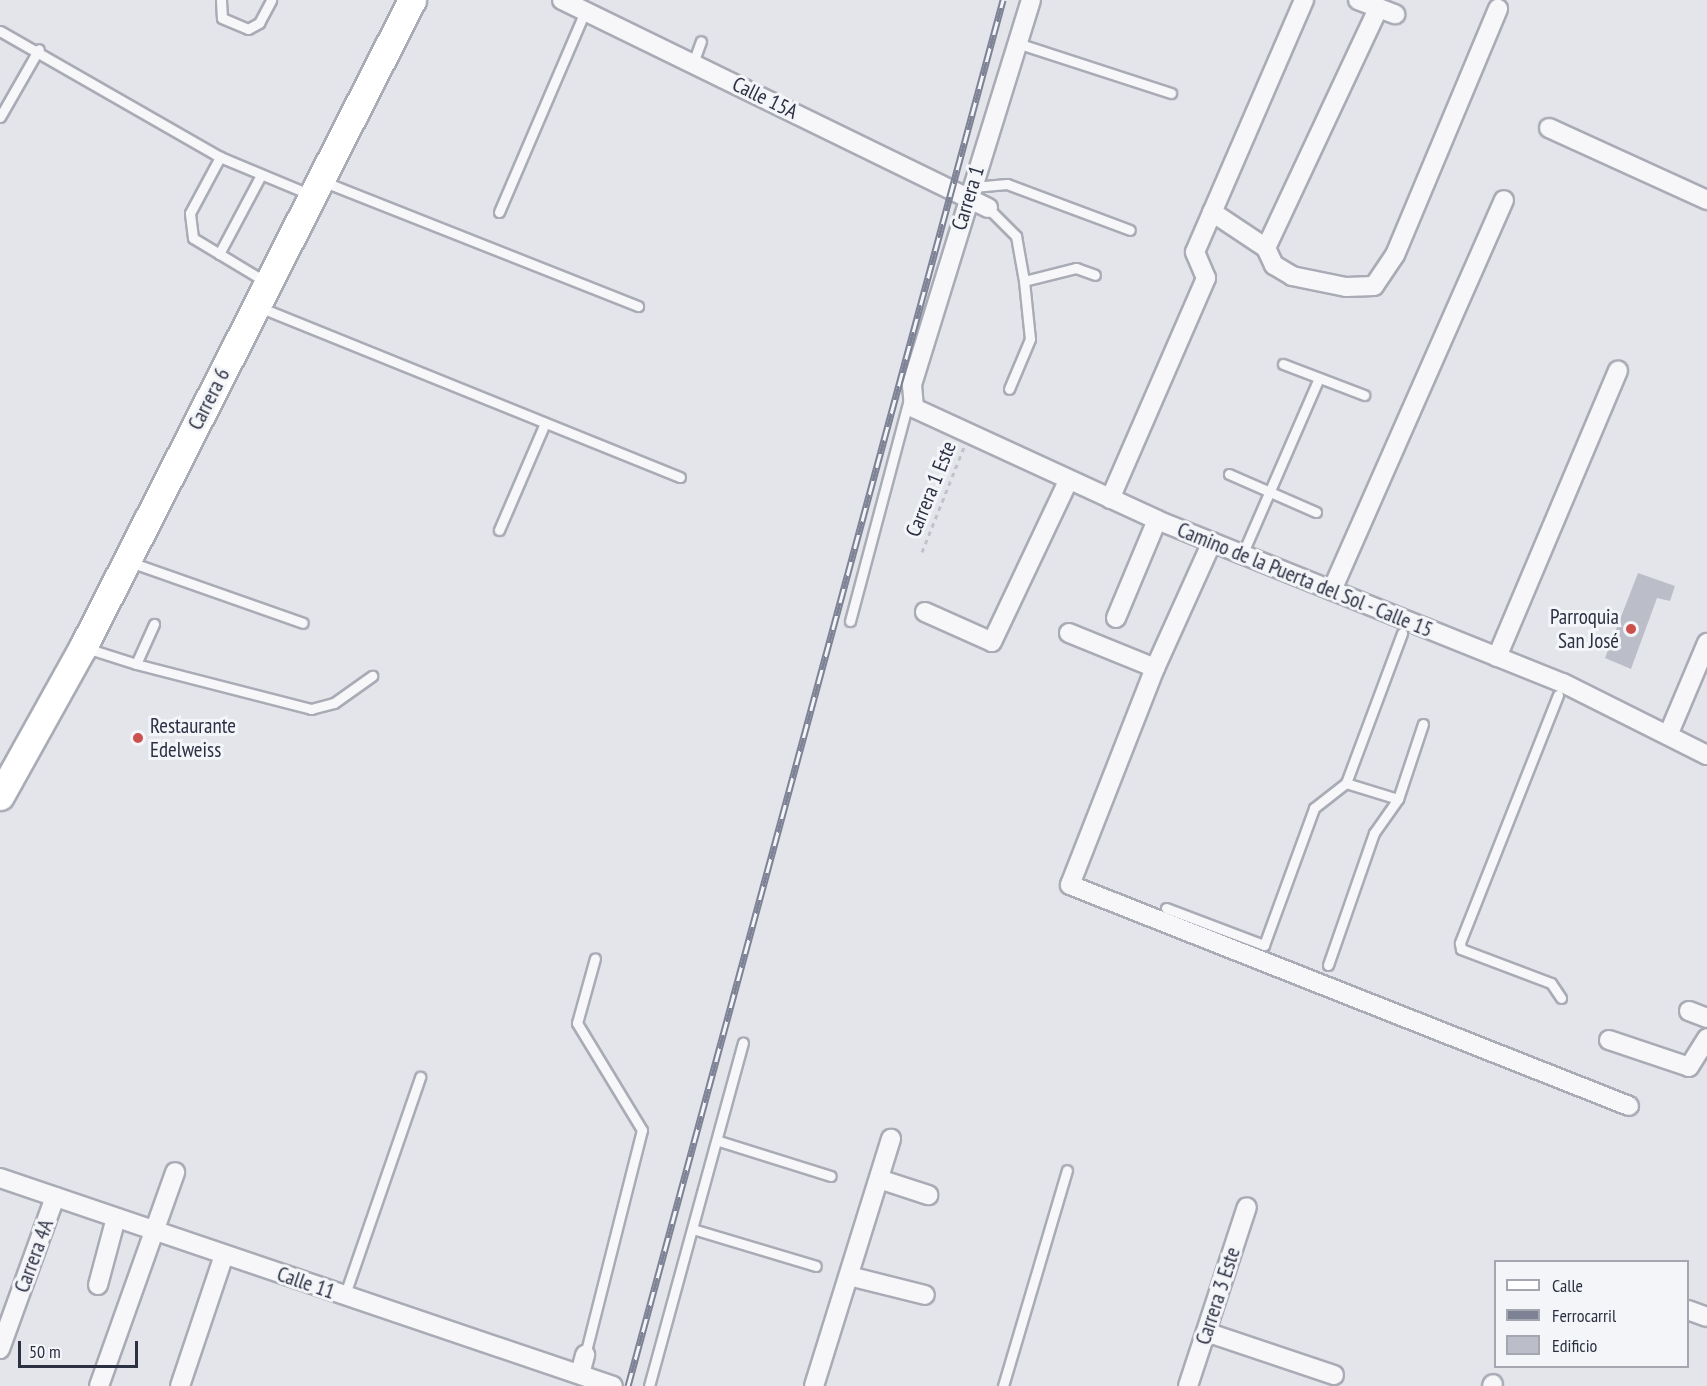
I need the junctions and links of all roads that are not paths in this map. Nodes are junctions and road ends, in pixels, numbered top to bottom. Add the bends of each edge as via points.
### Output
1 (221, 0) edge
2 (271, 0) edge
3 (412, 0) edge
4 (562, 0) edge
5 (1031, 0) edge
6 (1304, 0) edge
7 (1358, 0) edge
8 (1498, 9) dead end
9 (585, 11) junction
10 (0, 31) edge
11 (701, 41) dead end
12 (1017, 43) junction
13 (39, 49) junction
14 (693, 63) junction
15 (1170, 93) dead end
16 (0, 117) edge
17 (1548, 128) dead end
18 (220, 157) junction
19 (261, 175) junction
20 (316, 188) junction
21 (969, 192) junction
22 (1504, 200) dead end
23 (1707, 200) edge
24 (988, 208) joint
25 (499, 212) dead end
26 (1212, 212) junction
27 (1130, 230) dead end
28 (1266, 248) junction
29 (219, 254) junction
30 (1095, 275) dead end
31 (1024, 281) junction
32 (262, 294) junction
33 (638, 306) dead end
34 (1283, 364) dead end
35 (1618, 370) dead end
36 (1319, 378) junction
37 (1009, 389) dead end
38 (1364, 396) dead end
39 (910, 397) junction
40 (545, 423) junction
41 (1229, 474) dead end
42 (680, 477) dead end
43 (1068, 482) junction
44 (1269, 493) junction
45 (1110, 499) junction
46 (1316, 512) dead end
47 (1157, 520) junction
48 (499, 530) dead end
49 (1212, 542) junction
50 (1242, 555) junction
51 (126, 561) junction
52 (1332, 590) junction
53 (925, 612) dead end
54 (1116, 618) dead end
55 (850, 621) dead end
56 (303, 623) dead end
57 (154, 624) dead end
58 (1404, 627) junction
59 (1069, 633) dead end
60 (1707, 643) edge
61 (83, 647) junction
62 (1497, 657) junction
63 (136, 664) junction
64 (1155, 668) junction
65 (372, 676) dead end
66 (1560, 689) junction
67 (1423, 724) dead end
68 (1669, 733) junction
69 (1707, 755) edge
70 (1346, 783) junction
71 (0, 796) edge
72 (1398, 799) junction
73 (1166, 908) dead end
74 (595, 958) dead end
75 (1328, 965) dead end
76 (1561, 998) dead end
77 (1689, 1011) dead end
78 (1707, 1018) edge
79 (1707, 1038) edge
80 (1610, 1040) dead end
81 (743, 1043) dead end
82 (420, 1077) dead end
83 (1629, 1106) dead end
84 (891, 1139) dead end
85 (719, 1141) junction
86 (1068, 1170) dead end
87 (176, 1172) dead end
88 (831, 1176) dead end
89 (0, 1178) edge
90 (879, 1179) junction
91 (928, 1195) dead end
92 (55, 1197) junction
93 (1247, 1207) dead end
94 (116, 1218) junction
95 (152, 1230) junction
96 (696, 1230) junction
97 (228, 1257) junction
98 (816, 1266) dead end
99 (849, 1276) junction
100 (98, 1285) dead end
101 (925, 1296) dead end
102 (344, 1297) junction
103 (1689, 1310) edge
104 (1707, 1317) edge
105 (1206, 1332) junction
106 (0, 1349) edge
107 (585, 1355) joint
108 (580, 1374) junction
109 (1334, 1375) dead end
110 (99, 1386) edge
111 (180, 1386) edge
112 (193, 1386) edge
113 (613, 1386) edge
114 (650, 1386) edge
115 (814, 1386) edge
116 (1003, 1386) edge
117 (1188, 1386) edge

1 - 2 lane via 222,18 248,29 259,23
3 - 20 main road, Carrera 6
4 - 9 street, Calle 15A
5 - 12 street, Carrera 1
6 - 26 street
7 - 28 street via 1387,11
8 - 28 street via 1387,274 1374,286 1311,282 1274,265
9 - 14 street, Calle 15A
9 - 25 lane
10 - 13 lane
11 - 14 lane
12 - 15 lane
12 - 21 street, Carrera 1
13 - 16 lane
13 - 18 lane
14 - 21 street, Calle 15A
17 - 23 street
18 - 19 lane
18 - 29 lane via 188,227 193,238
19 - 20 lane
19 - 29 lane
20 - 32 main road, Carrera 6
20 - 33 lane
21 - 24 street, Calle 15A
21 - 27 lane via 1007,184
21 - 39 street, Carrera 1
22 - 52 street
24 - 31 lane via 1009,224 1016,236
26 - 28 street
26 - 45 street via 1194,257 1207,270 1206,278
29 - 32 lane
30 - 31 lane via 1076,268
31 - 37 lane via 1030,339
32 - 40 lane
32 - 51 main road, Carrera 6
34 - 36 lane
35 - 62 street
36 - 38 lane
36 - 44 lane
39 - 43 street, Camino de la Puerta del Sol - Calle 15 via 926,418
39 - 55 lane
40 - 42 lane
40 - 48 lane
41 - 44 lane
43 - 45 street, Camino de la Puerta del Sol - Calle 15
43 - 53 street via 992,642
44 - 46 lane
44 - 50 lane
45 - 47 street, Camino de la Puerta del Sol - Calle 15
47 - 49 street, Camino de la Puerta del Sol - Calle 15
47 - 54 street
49 - 50 street, Camino de la Puerta del Sol - Calle 15
49 - 64 street
50 - 52 street, Camino de la Puerta del Sol - Calle 15
51 - 56 lane
51 - 61 main road, Carrera 6
52 - 58 street, Camino de la Puerta del Sol - Calle 15
57 - 63 lane
58 - 62 street, Camino de la Puerta del Sol - Calle 15
58 - 70 lane
59 - 64 street
60 - 68 street
61 - 63 lane
61 - 71 main road, Carrera 6
62 - 66 street, Camino de la Puerta del Sol - Calle 15
63 - 65 lane via 311,709 334,703
64 - 83 street via 1069,879 1074,890
66 - 68 street, Camino de la Puerta del Sol - Calle 15
66 - 76 lane via 1460,943 1461,949 1551,983
67 - 72 lane
68 - 69 street, Camino de la Puerta del Sol - Calle 15
70 - 72 lane
70 - 73 lane via 1314,808 1264,945
72 - 75 lane via 1374,833
74 - 107 lane via 577,1023 642,1130
77 - 78 street
79 - 80 street via 1689,1067
81 - 85 lane
82 - 102 lane
84 - 90 street
85 - 88 lane
85 - 96 lane
86 - 116 lane
87 - 95 street
89 - 92 street, Calle 11
90 - 91 street
90 - 99 street
92 - 94 street, Calle 11
92 - 106 street, Carrera 4A
93 - 105 street, Carrera 3 Este
94 - 95 street, Calle 11
94 - 100 street
95 - 97 street, Calle 11
95 - 110 street
96 - 98 lane
96 - 114 lane
97 - 102 street, Calle 11
97 - 111 street
97 - 112 street
99 - 101 street
99 - 115 street
102 - 108 street, Calle 11
103 - 104 street
105 - 109 street
105 - 117 street, Carrera 3 Este
107 - 108 street
108 - 113 street, Calle 11

